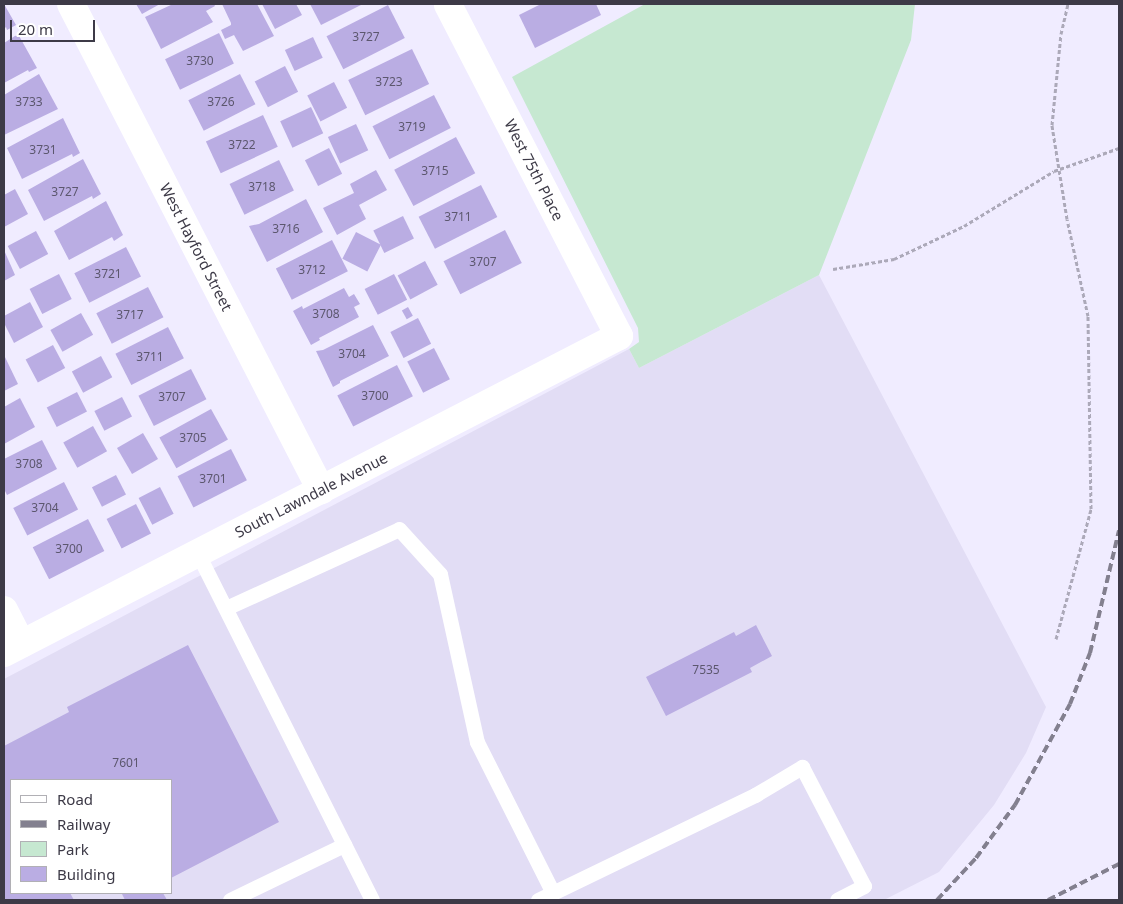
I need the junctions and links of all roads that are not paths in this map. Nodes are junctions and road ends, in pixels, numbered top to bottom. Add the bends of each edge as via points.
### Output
1 (71, 4) edge
2 (448, 4) edge
3 (619, 336) joint
4 (321, 490) junction
5 (198, 554) junction
6 (226, 608) junction
7 (4, 610) edge
8 (12, 649) edge
9 (344, 845) junction
10 (553, 893) junction
11 (230, 900) edge
12 (372, 900) edge
13 (538, 900) edge
14 (837, 900) edge

1 - 4 street, West Hayford Street
2 - 3 street, West 75th Place
3 - 4 street, South Lawndale Avenue
4 - 5 street, South Lawndale Avenue
5 - 6 lane
5 - 8 street, South Lawndale Avenue
6 - 9 lane
6 - 10 lane via 399,529 440,574 477,742
7 - 8 street
9 - 11 lane
9 - 12 lane
10 - 13 lane
10 - 14 lane via 755,795 802,766 864,886

